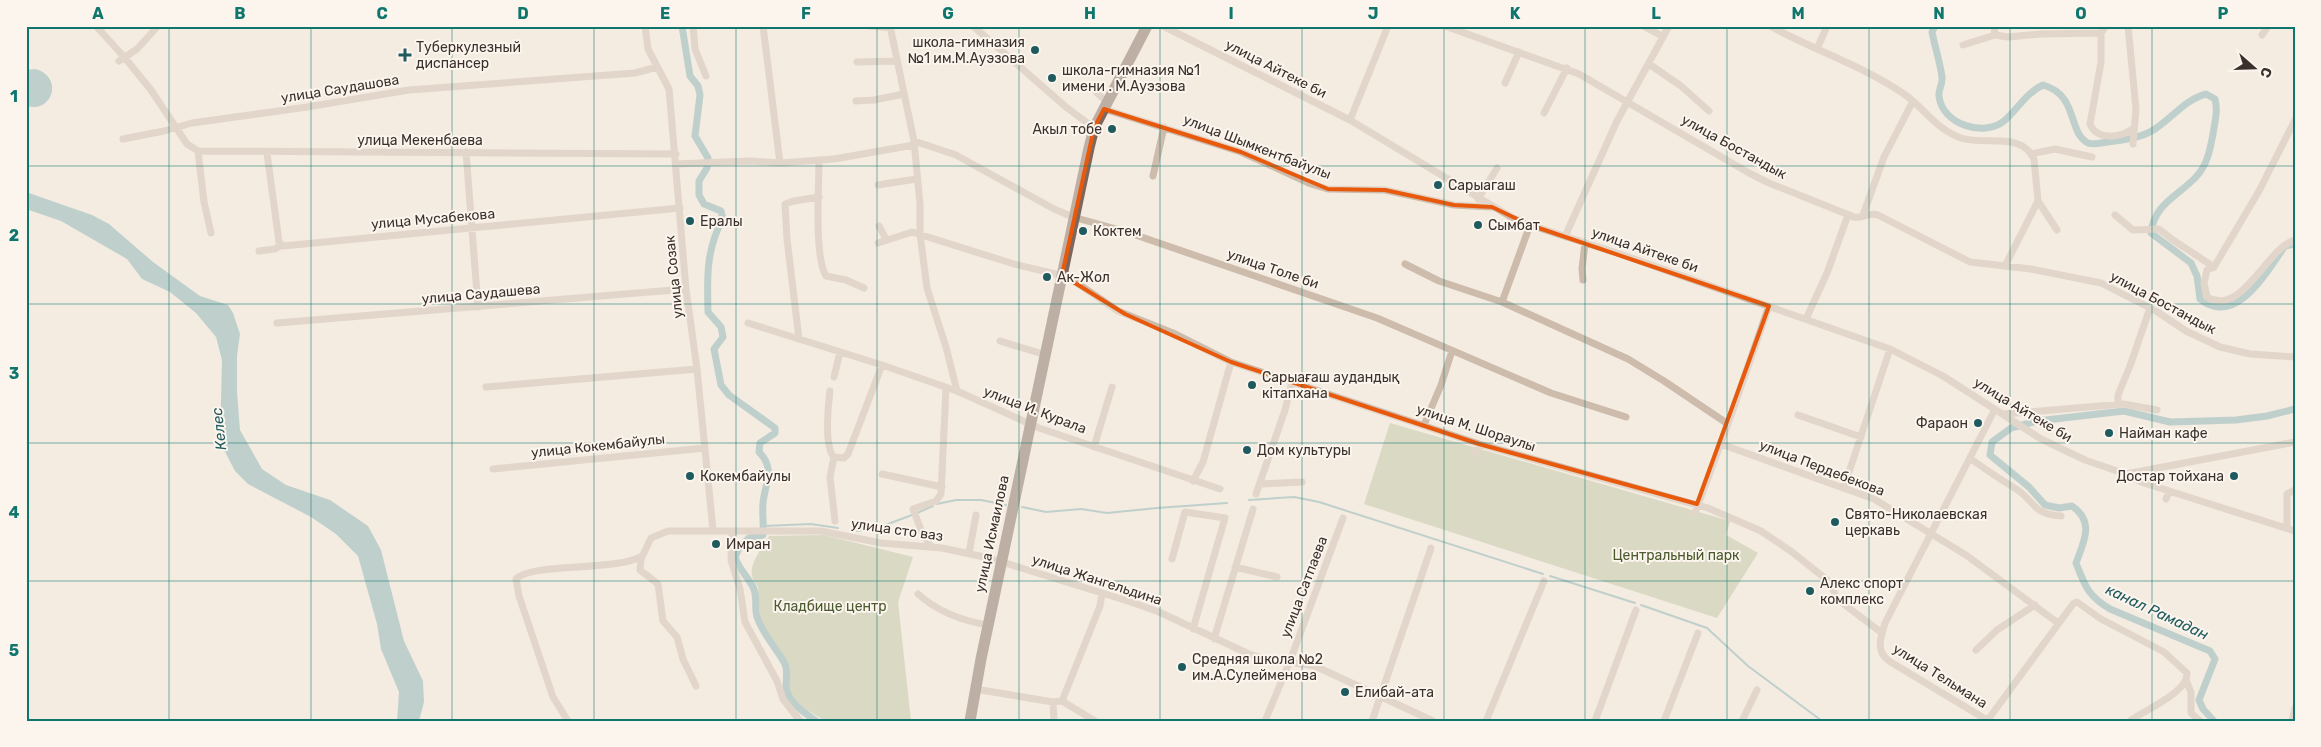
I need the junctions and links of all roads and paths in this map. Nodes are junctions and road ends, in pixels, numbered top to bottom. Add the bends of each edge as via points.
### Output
1 (96, 26) edge
2 (158, 26) edge
3 (645, 26) edge
4 (693, 26) edge
5 (763, 26) edge
6 (870, 26) edge
7 (973, 26) edge
8 (1147, 26) edge
9 (1164, 26) edge
10 (1388, 26) edge
11 (1446, 26) edge
12 (1643, 26) edge
13 (1669, 26) edge
14 (1770, 26) edge
15 (1827, 26) edge
16 (1994, 26) edge
17 (2106, 26) edge
18 (2128, 26) edge
19 (2268, 26) edge
20 (891, 27) edge
21 (2101, 33) junction
22 (1995, 35) junction
23 (2262, 35) dead end
24 (1662, 36) junction
25 (1963, 45) dead end
26 (1817, 49) junction
27 (1519, 52) junction
28 (122, 59) junction
29 (897, 61) junction
30 (857, 62) dead end
31 (1649, 64) junction
32 (657, 67) junction
33 (1566, 68) junction
34 (706, 76) dead end
35 (1505, 82) dead end
36 (1097, 93) dead end
37 (904, 94) junction
38 (856, 101) dead end
39 (1627, 101) junction
40 (1913, 101) junction
41 (1105, 105) junction
42 (1709, 112) dead end
43 (1544, 113) dead end
44 (1350, 120) junction
45 (2295, 120) edge
46 (176, 127) junction
47 (1164, 127) junction
48 (1094, 128) junction
49 (2134, 132) junction
50 (123, 139) dead end
51 (914, 143) junction
52 (2133, 144) dead end
53 (198, 152) junction
54 (466, 152) junction
55 (267, 153) junction
56 (676, 154) junction
57 (2032, 154) junction
58 (2092, 157) dead end
59 (819, 160) junction
60 (780, 163) junction
61 (676, 164) junction
62 (1498, 168) dead end
63 (1153, 176) dead end
64 (916, 179) junction
65 (878, 185) dead end
66 (818, 198) junction
67 (1478, 199) junction
68 (2038, 201) junction
69 (1492, 207) junction
70 (680, 208) junction
71 (1848, 215) junction
72 (1863, 215) junction
73 (2115, 215) dead end
74 (1073, 216) junction
75 (1530, 225) junction
76 (879, 226) dead end
77 (472, 228) junction
78 (2057, 230) dead end
79 (211, 233) dead end
80 (920, 234) junction
81 (1567, 237) junction
82 (886, 239) junction
83 (2295, 240) edge
84 (878, 243) dead end
85 (1585, 243) junction
86 (281, 245) junction
87 (259, 251) dead end
88 (1405, 264) dead end
89 (2005, 266) junction
90 (2214, 267) junction
91 (851, 274) dead end
92 (1062, 275) junction
93 (846, 280) junction
94 (1584, 280) dead end
95 (864, 288) dead end
96 (686, 289) junction
97 (1502, 302) junction
98 (1769, 306) junction
99 (478, 308) junction
100 (2150, 308) junction
101 (1806, 319) junction
102 (276, 323) dead end
103 (748, 323) dead end
104 (799, 339) junction
105 (1000, 341) dead end
106 (1890, 349) junction
107 (1452, 351) junction
108 (840, 352) junction
109 (1046, 355) junction
110 (2295, 357) edge
111 (1231, 362) junction
112 (882, 365) junction
113 (697, 369) junction
114 (834, 377) dead end
115 (1292, 382) junction
116 (486, 387) dead end
117 (1112, 387) dead end
118 (946, 388) junction
119 (830, 391) dead end
120 (957, 391) junction
121 (2118, 404) junction
122 (1995, 409) junction
123 (2157, 410) dead end
124 (2003, 414) junction
125 (1798, 415) dead end
126 (1626, 417) dead end
127 (1031, 424) junction
128 (1728, 424) junction
129 (1424, 425) junction
130 (1861, 437) junction
131 (2295, 442) edge
132 (1478, 444) junction
133 (1721, 444) junction
134 (1094, 447) junction
135 (705, 448) junction
136 (1475, 454) dead end
137 (834, 457) junction
138 (1971, 459) junction
139 (493, 469) dead end
140 (882, 474) dead end
141 (2126, 474) junction
142 (1193, 481) junction
143 (1302, 482) dead end
144 (1261, 484) junction
145 (1844, 487) junction
146 (942, 488) junction
147 (1220, 489) dead end
148 (2295, 490) edge
149 (2169, 491) junction
150 (1256, 494) dead end
151 (2166, 499) dead end
152 (1697, 504) junction
153 (1253, 509) dead end
154 (1695, 513) dead end
155 (976, 515) dead end
156 (2061, 516) dead end
157 (1343, 518) dead end
158 (835, 520) dead end
159 (713, 530) junction
160 (2291, 530) edge
161 (732, 531) junction
162 (1933, 533) junction
163 (931, 546) junction
164 (1431, 548) dead end
165 (969, 554) junction
166 (642, 556) junction
167 (1172, 559) dead end
168 (1002, 562) junction
169 (1236, 567) junction
170 (1277, 577) dead end
171 (1544, 581) dead end
172 (1102, 593) junction
173 (918, 594) dead end
174 (2035, 606) junction
175 (1636, 610) dead end
176 (2058, 623) junction
177 (988, 625) junction
178 (1193, 629) junction
179 (1698, 633) dead end
180 (1882, 633) junction
181 (1214, 639) junction
182 (1976, 650) dead end
183 (1290, 661) junction
184 (2186, 680) junction
185 (696, 686) dead end
186 (975, 690) junction
187 (1757, 690) dead end
188 (1381, 698) junction
189 (1062, 701) junction
190 (1053, 702) junction
191 (2295, 708) edge
192 (568, 721) edge
193 (800, 721) edge
194 (970, 721) edge
195 (1054, 721) edge
196 (1095, 721) edge
197 (1265, 721) edge
198 (1372, 721) edge
199 (1433, 721) edge
200 (1486, 721) edge
201 (1595, 721) edge
202 (1664, 721) edge
203 (1742, 721) edge
204 (1987, 721) edge
205 (2130, 721) edge
206 (2200, 721) edge
207 (2292, 721) edge

1 - 28 street
2 - 28 street via 148,39
3 - 32 street, улица Созак via 648,49
4 - 34 street via 695,49
5 - 60 street
6 - 20 street
7 - 48 street
8 - 41 main road, улица Исмаилова
9 - 44 street, улица Айтеке би
10 - 44 street
11 - 27 street, улица Бостандык
12 - 24 street
13 - 24 street
14 - 26 street
15 - 26 street
16 - 22 street
17 - 21 street
18 - 49 street via 2136,109
19 - 23 street
20 - 29 street
21 - 22 street
21 - 49 street via 2101,62 2090,124 2092,130 2105,136
22 - 25 street
24 - 31 street
26 - 40 street
27 - 33 street, улица Бостандык
27 - 35 street
28 - 46 street
29 - 30 street
29 - 37 street
31 - 39 street
31 - 42 street via 1681,86
32 - 46 street, улица Саудашова via 635,73 409,90
32 - 56 street, улица Созак via 669,90
33 - 39 street, улица Бостандык
33 - 43 street
36 - 41 street
37 - 38 street
37 - 51 street
39 - 71 street, улица Бостандык via 1769,183
39 - 81 street via 1584,192
40 - 57 street via 1942,128 1960,138 2012,142
40 - 72 street via 1884,157
41 - 47 street, улица Шымкентбайулы
41 - 48 main road, улица Исмаилова
44 - 67 street, улица Айтеке би
45 - 90 street via 2255,199
46 - 50 street, улица Саудашова
46 - 53 street via 187,144
47 - 63 street
47 - 69 street, улица Шымкентбайулы via 1240,152 1328,189 1385,190 1454,205
48 - 74 main road, улица Исмаилова
49 - 52 street
51 - 59 street via 861,156
51 - 64 street
51 - 74 street, улица Толе би via 956,155 1054,209
53 - 55 street, улица Мекенбаева
53 - 79 street
54 - 55 street, улица Мекенбаева
54 - 56 street, улица Мекенбаева
54 - 77 street
55 - 86 street
56 - 61 street, улица Созак
57 - 58 street via 2055,149
57 - 68 street
59 - 60 street
59 - 66 street
60 - 61 street
61 - 70 street, улица Созак
62 - 67 street
64 - 65 street
64 - 80 street
66 - 93 street via 824,272 826,276
66 - 104 street via 785,204
67 - 69 street, улица Айтеке би
68 - 78 street
68 - 89 street
69 - 75 street, улица Айтеке би
70 - 77 street, улица Мусабекова
70 - 96 street, улица Созак
71 - 72 street, улица Бостандык via 1858,218
71 - 101 street
72 - 89 street, улица Бостандык via 1878,215 1970,262
73 - 90 street via 2133,230 2156,228
74 - 92 main road, улица Исмаилова
74 - 107 street, улица Толе би via 1378,318
75 - 81 street, улица Айтеке би
75 - 97 street
76 - 82 street
77 - 86 street, улица Мусабекова
77 - 99 street
80 - 82 street via 910,232
80 - 92 street, улица М. Шораулы via 1014,264
80 - 120 street via 927,288
81 - 85 street, улица Айтеке би
82 - 84 street
83 - 90 street via 2285,243 2245,290 2229,299 2212,300 2204,291 2207,270
85 - 94 street
85 - 98 street, улица Айтеке би
86 - 87 street, улица Мусабекова
88 - 97 street via 1439,281
89 - 100 street, улица Бостандык via 2100,282
91 - 93 street
92 - 109 main road, улица Исмаилова
92 - 111 street, улица М. Шораулы via 1125,314
93 - 95 street
96 - 99 street, улица Саудашева
96 - 113 street, улица Созак
97 - 128 street via 1646,369
98 - 101 street, улица Айтеке би
98 - 128 street
99 - 102 street, улица Саудашева
100 - 110 street, улица Бостандык via 2186,331 2220,347 2250,354
100 - 121 street via 2118,395
101 - 106 street, улица Айтеке би
103 - 104 street, улица И. Курала
104 - 108 street, улица И. Курала
105 - 109 street
106 - 122 street, улица Айтеке би via 1943,376
106 - 130 street
107 - 126 street, улица Толе би via 1551,393
107 - 129 street
108 - 112 street, улица И. Курала
108 - 114 street
109 - 127 main road, улица Исмаилова
111 - 115 street, улица М. Шораулы
111 - 142 street via 1202,462
112 - 118 street, улица И. Курала
112 - 137 street via 848,454 844,458
113 - 116 street
113 - 135 street, улица Созак
115 - 129 street, улица М. Шораулы
115 - 144 street
117 - 134 street
118 - 120 street, улица И. Курала
118 - 146 street
119 - 137 street via 830,451
120 - 127 street, улица И. Курала
121 - 123 street
121 - 124 street
122 - 124 street, улица Айтеке би
122 - 138 street, улица Тельмана
124 - 141 street, улица Айтеке би via 2028,431 2085,460
125 - 130 street
127 - 134 street, улица И. Курала
127 - 168 main road, улица Исмаилова
128 - 133 street
129 - 132 street, улица М. Шораулы
130 - 145 street
131 - 141 street, улица Айтеке би
132 - 136 street
132 - 152 street, улица М. Шораулы
133 - 145 street, улица Пердебекова
133 - 152 street
134 - 142 street, улица И. Курала
135 - 139 street, улица Кокембайулы
135 - 159 street, улица Созак
137 - 158 street via 830,477
138 - 156 street via 2014,487 2035,509
138 - 162 street, улица Тельмана
140 - 146 street
141 - 149 street
142 - 147 street, улица И. Курала
143 - 144 street
144 - 150 street
145 - 162 street, улица Пердебекова via 1874,499
146 - 163 street via 936,501 913,509
148 - 160 street via 2286,494
149 - 151 street
149 - 160 street
152 - 154 street
152 - 180 street, улица М. Шораулы via 1761,531 1792,552 1831,583 1836,597
153 - 169 street
155 - 165 street
157 - 183 street, улица Сатпаева
159 - 161 street, улица сто ваз
159 - 166 street, улица сто ваз via 662,532 651,538
161 - 163 street, улица сто ваз via 821,531 881,543
161 - 193 street via 731,560 745,622 777,681 783,699
162 - 174 street, улица Пердебекова
162 - 180 street, улица Тельмана
163 - 165 street, улица сто ваз
164 - 188 street
165 - 168 street, улица сто ваз
166 - 185 street via 640,570 658,584 663,621 677,637
166 - 192 street via 596,566 571,566 516,579 553,697
167 - 178 street via 1185,512 1225,518
168 - 172 street, улица Жангельдина
168 - 177 main road, улица Исмаилова
169 - 170 street
169 - 181 street
171 - 200 street
172 - 178 street, улица Жангельдина via 1159,612
172 - 189 street via 1100,606
173 - 177 street via 940,609 965,620
174 - 176 street, улица Пердебекова
174 - 182 street via 1997,630
175 - 201 street
176 - 184 street via 2077,602 2172,658 2187,674
176 - 204 street
177 - 186 main road, улица Исмаилова
178 - 181 street, улица Жангельдина
179 - 202 street
180 - 204 street, улица Тельмана via 1880,647 1884,658
181 - 183 street, улица Жангельдина via 1262,658
183 - 188 street, улица Жангельдина via 1315,666
183 - 197 street, улица Сатпаева
184 - 205 street via 2164,701
184 - 206 street via 2191,692 2191,713
186 - 190 street
186 - 194 main road, улица Исмаилова
187 - 203 street
188 - 198 street
188 - 199 street, улица Жангельдина
189 - 190 street
189 - 196 street
190 - 195 street
191 - 207 street

